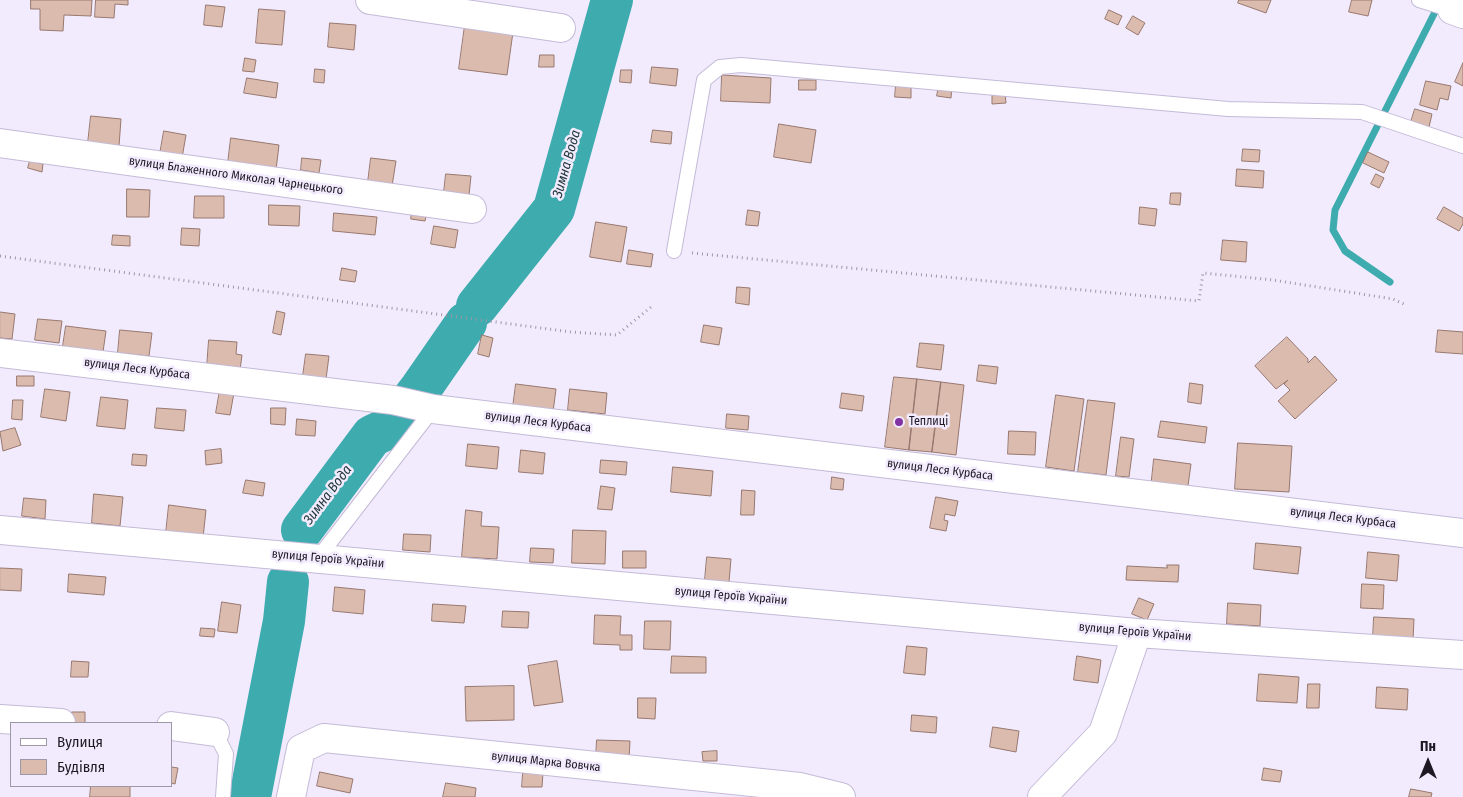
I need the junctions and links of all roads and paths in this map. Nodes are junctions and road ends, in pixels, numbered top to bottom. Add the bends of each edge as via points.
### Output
1 (370, 0) edge
2 (1419, 0) edge
3 (1458, 12) edge
4 (561, 28) dead end
5 (0, 143) edge
6 (1463, 146) edge
7 (472, 209) dead end
8 (674, 251) joint
9 (0, 256) edge
10 (1406, 305) dead end
11 (651, 306) dead end
12 (0, 353) edge
13 (415, 405) junction
14 (0, 530) edge
15 (1463, 533) edge
16 (318, 558) junction
17 (1137, 633) junction
18 (1463, 655) edge
19 (0, 719) edge
20 (46, 722) edge
21 (172, 726) edge
22 (215, 732) joint
23 (223, 797) edge
24 (291, 797) edge
25 (842, 797) edge
26 (1042, 797) edge

1 - 4 street
2 - 3 lane
5 - 7 street, вулиця Блаженного Миколая Чарнецького
6 - 8 lane via 1362,112 1228,109 741,65 720,67 704,80
8 - 10 path via 1199,301 1203,274 1273,280 1393,299
9 - 11 path via 572,332 618,335
12 - 13 street, вулиця Леся Курбаса
13 - 15 street, вулиця Леся Курбаса
13 - 16 lane
14 - 16 street, вулиця Героїв України
16 - 17 street, вулиця Героїв України
17 - 18 street, вулиця Героїв України
17 - 26 street via 1102,733
19 - 20 street
21 - 22 street
22 - 23 lane via 226,754
24 - 25 street, вулиця Марка Вовчка via 301,749 324,738 800,787

